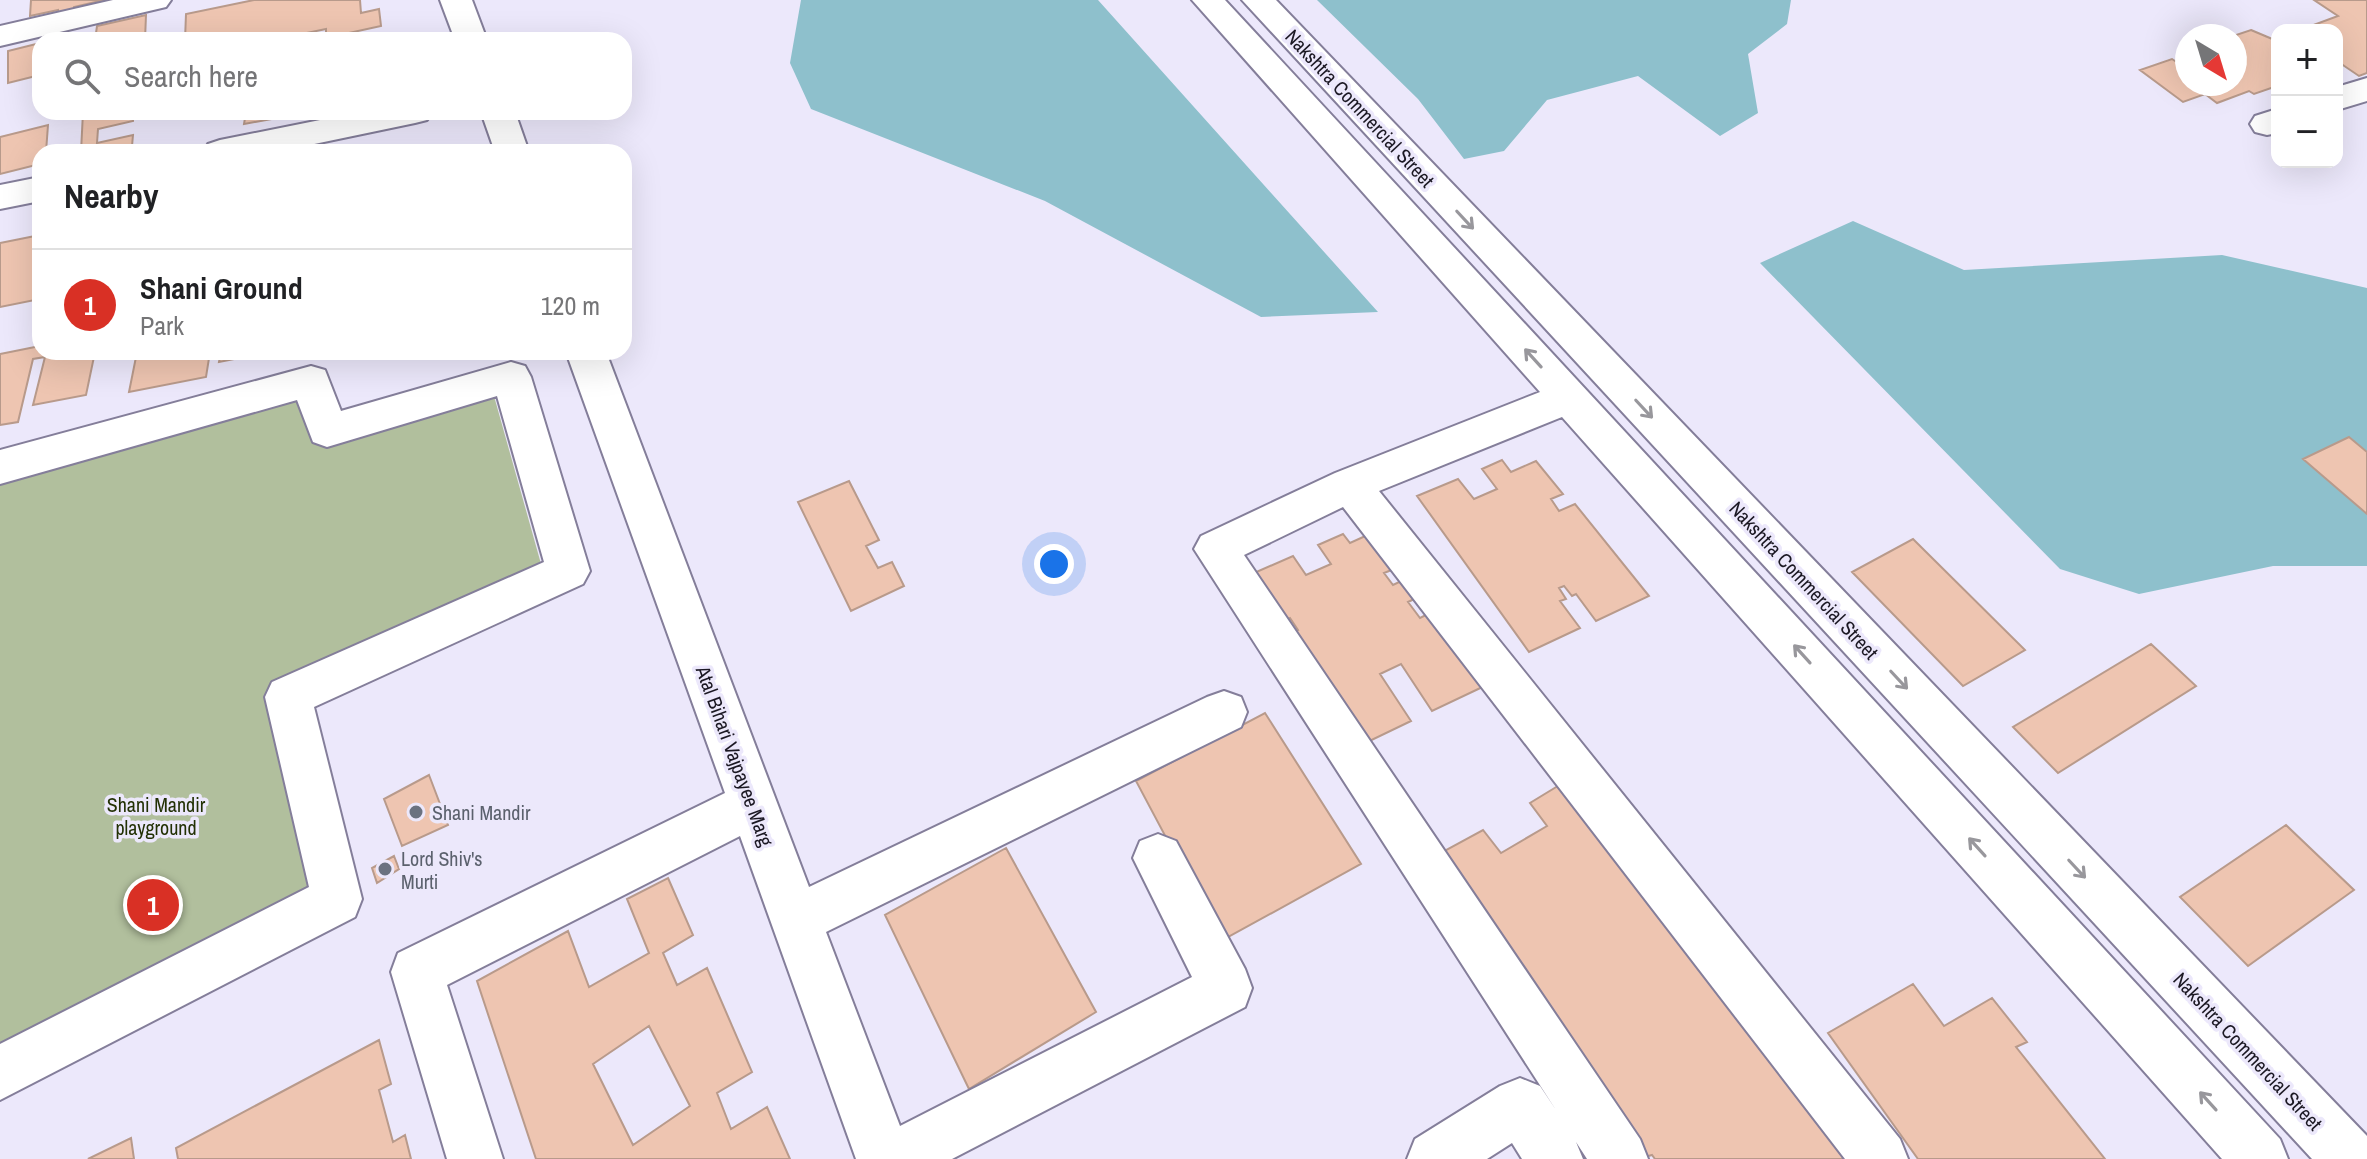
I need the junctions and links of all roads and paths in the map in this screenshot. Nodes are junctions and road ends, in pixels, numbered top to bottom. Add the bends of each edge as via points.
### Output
1 (155, 0) edge
2 (456, 0) edge
3 (1208, 0) edge
4 (1258, 0) edge
5 (468, 32) edge
6 (0, 36) edge
7 (2367, 89) edge
8 (2343, 97) edge
9 (388, 120) edge
10 (501, 120) edge
11 (309, 143) edge
12 (509, 144) edge
13 (32, 191) edge
14 (0, 197) edge
15 (320, 360) edge
16 (589, 360) edge
17 (1569, 397) junction
18 (0, 441) edge
19 (0, 467) edge
20 (1350, 485) junction
21 (1224, 712) dead end
22 (753, 804) junction
23 (1158, 858) dead end
24 (796, 920) junction
25 (0, 1073) edge
26 (475, 1159) edge
27 (884, 1159) edge
28 (894, 1159) edge
29 (1435, 1159) edge
30 (1555, 1159) edge
31 (1620, 1159) edge
32 (1880, 1159) edge
33 (2260, 1159) edge
34 (2350, 1159) edge

1 - 6 street
2 - 5 street
17 -> 3 street, Nakshtra Commercial Street
4 -> 34 street, Nakshtra Commercial Street
7 - 8 street
9 - 11 street
10 - 12 street
13 - 14 street
15 - 18 street
16 - 22 street, Atal Bihari Vajpayee Marg
17 - 20 street
33 -> 17 street, Nakshtra Commercial Street
19 - 25 street via 311,381 327,431 511,377 568,571 288,697 337,899
20 - 31 street via 1216,549
20 - 32 street
21 - 24 street
22 - 24 street, Atal Bihari Vajpayee Marg
22 - 26 street via 417,972
23 - 28 street via 1226,988
24 - 27 street, Atal Bihari Vajpayee Marg
29 - 30 street via 1520,1106

